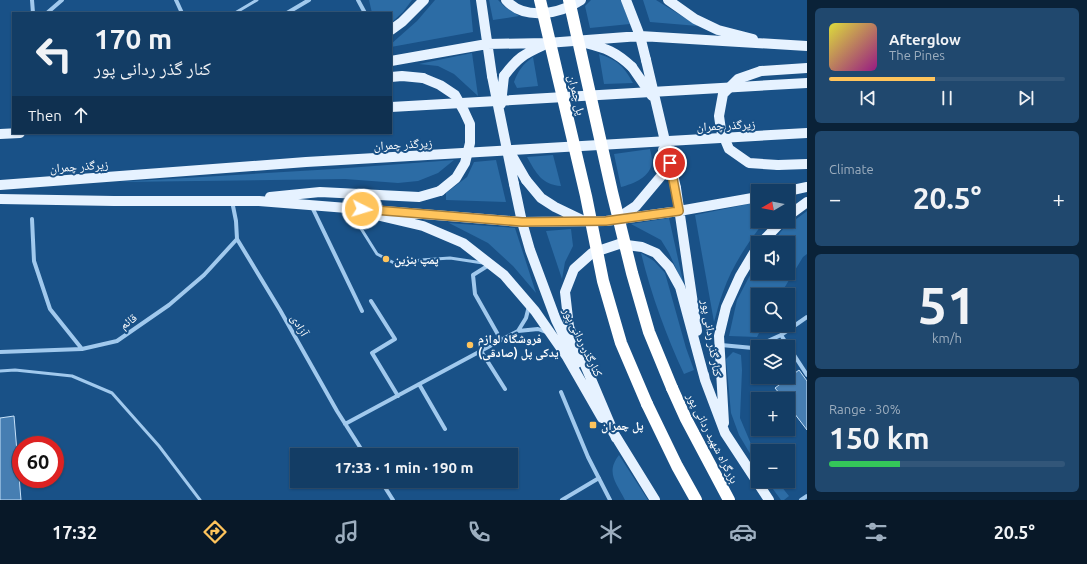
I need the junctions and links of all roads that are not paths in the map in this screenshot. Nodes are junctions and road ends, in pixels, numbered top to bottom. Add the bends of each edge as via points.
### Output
1 (32, 0) edge
2 (62, 0) edge
3 (176, 0) edge
4 (256, 0) edge
5 (310, 0) edge
6 (358, 0) edge
7 (424, 0) edge
8 (481, 0) edge
9 (506, 0) edge
10 (540, 0) edge
11 (569, 0) edge
12 (581, 0) edge
13 (626, 0) edge
14 (668, 0) edge
15 (33, 12) edge
16 (49, 12) edge
17 (182, 12) edge
18 (237, 12) edge
19 (289, 12) edge
20 (364, 12) edge
21 (392, 29) edge
22 (640, 36) junction
23 (575, 41) junction
24 (547, 43) junction
25 (487, 44) junction
26 (778, 45) junction
27 (807, 46) edge
28 (392, 61) edge
29 (807, 68) edge
30 (392, 77) edge
31 (807, 83) edge
32 (655, 101) junction
33 (392, 107) edge
34 (501, 122) junction
35 (12, 128) edge
36 (0, 130) edge
37 (12, 133) edge
38 (807, 133) edge
39 (0, 134) edge
40 (664, 138) junction
41 (506, 146) junction
42 (807, 164) edge
43 (0, 185) edge
44 (807, 187) edge
45 (795, 190) edge
46 (751, 198) edge
47 (0, 199) edge
48 (232, 200) junction
49 (807, 202) edge
50 (311, 205) junction
51 (347, 208) junction
52 (679, 211) junction
53 (795, 211) edge
54 (32, 219) dead end
55 (614, 220) junction
56 (585, 221) junction
57 (522, 222) junction
58 (775, 228) edge
59 (768, 236) edge
60 (237, 239) junction
61 (751, 258) edge
62 (490, 264) junction
63 (371, 301) dead end
64 (529, 305) junction
65 (362, 311) dead end
66 (807, 317) edge
67 (518, 331) junction
68 (551, 334) junction
69 (781, 335) junction
70 (501, 340) junction
71 (720, 345) junction
72 (82, 349) junction
73 (481, 351) junction
74 (0, 352) edge
75 (0, 371) edge
76 (807, 375) edge
77 (705, 380) junction
78 (419, 384) junction
79 (672, 388) joint
80 (506, 389) dead end
81 (561, 392) dead end
82 (398, 396) junction
83 (345, 424) junction
84 (445, 429) dead end
85 (725, 433) junction
86 (616, 438) junction
87 (360, 448) edge
88 (599, 478) junction
89 (385, 488) edge
90 (807, 496) edge
91 (200, 500) edge
92 (393, 500) edge
93 (562, 500) edge
94 (610, 500) edge
95 (655, 500) edge
96 (696, 500) edge
97 (729, 500) edge
98 (769, 500) edge
99 (801, 500) edge

1 - 15 street
2 - 16 street
3 - 17 street
4 - 18 lane
5 - 19 street
6 - 20 street
7 - 21 main road
8 - 25 main road
9 - 12 main road via 511,6 528,14 552,12
10 - 96 highway, پل چمران, bridge via 586,196 603,281 622,343 647,404
11 - 79 highway, پل چمران, bridge via 632,273 649,332
13 - 22 main road, کنار گذر ردانی پور
14 - 26 main road via 695,19 718,30
22 - 23 main road
22 - 26 main road
22 - 32 main road, کنار گذر ردانی پور, bridge
23 - 24 main road
23 - 32 main road, bridge via 601,47 619,55 632,67
24 - 25 main road
24 - 34 main road, bridge via 525,53 513,63 504,76
25 - 28 main road
25 - 34 main road, bridge
26 - 27 main road
29 - 42 main road, bridge via 761,71 738,79 723,94 720,116 729,149 749,162
30 - 48 main road, bridge via 423,78 440,85 454,95 470,124 470,143 465,162 456,178 440,191 419,197 320,192
31 - 33 main road
32 - 40 main road, کنار گذر ردانی پور, bridge
34 - 41 main road, کنارگذر ردانی پور, bridge
35 - 36 main road
37 - 39 main road
38 - 43 main road, زیرگذر چمران via 306,162
40 - 52 main road, کنار گذر ردانی پور, bridge
40 - 55 main road, bridge via 662,175 636,206
41 - 56 main road, bridge via 526,180 541,198
41 - 57 main road, کنارگذر ردانی پور, bridge
44 - 45 main road
46 - 52 main road
47 - 48 main road
48 - 50 main road
48 - 60 street, آزادی
49 - 53 main road
50 - 51 main road
50 - 65 street
51 - 57 main road
51 - 62 main road via 423,226 462,243
51 - 62 lane via 377,254 396,264 450,258
52 - 55 main road
52 - 77 main road, کنار گذر ردانی پور
54 - 72 street via 34,261 50,309
55 - 56 main road
56 - 57 main road
57 - 86 main road, کنارگذر ردانی پور via 556,320
58 - 59 main road
60 - 72 street, قائم via 204,275 169,305 117,341
60 - 83 street, آزادی
61 - 71 main road via 726,307
62 - 64 main road via 504,275
62 - 70 street via 473,275 474,294
63 - 82 street via 395,339 372,353
64 - 67 street via 526,318
64 - 68 main road
66 - 69 street
67 - 68 street via 538,329
67 - 70 street
68 - 86 main road
69 - 71 street via 753,348
69 - 76 street
70 - 73 street
71 - 85 main road
72 - 74 street, قائم
73 - 78 street
73 - 80 street
75 - 91 lane via 15,370 72,376 112,393
77 - 85 main road, کنار گذر ردانی پور
77 - 86 main road via 680,287 669,267 656,253 642,247 619,244 592,252 574,269 564,292 569,326
78 - 82 street
78 - 84 street
79 - 97 highway, بزرگراه شهید ردانی پور via 689,426
81 - 88 street
82 - 83 street
83 - 87 street, آزادی
85 - 98 main road, کنار گذر ردانی پور
86 - 95 main road, کنارگذر ردانی پور
88 - 93 street
88 - 94 street
89 - 92 street
90 - 99 street

